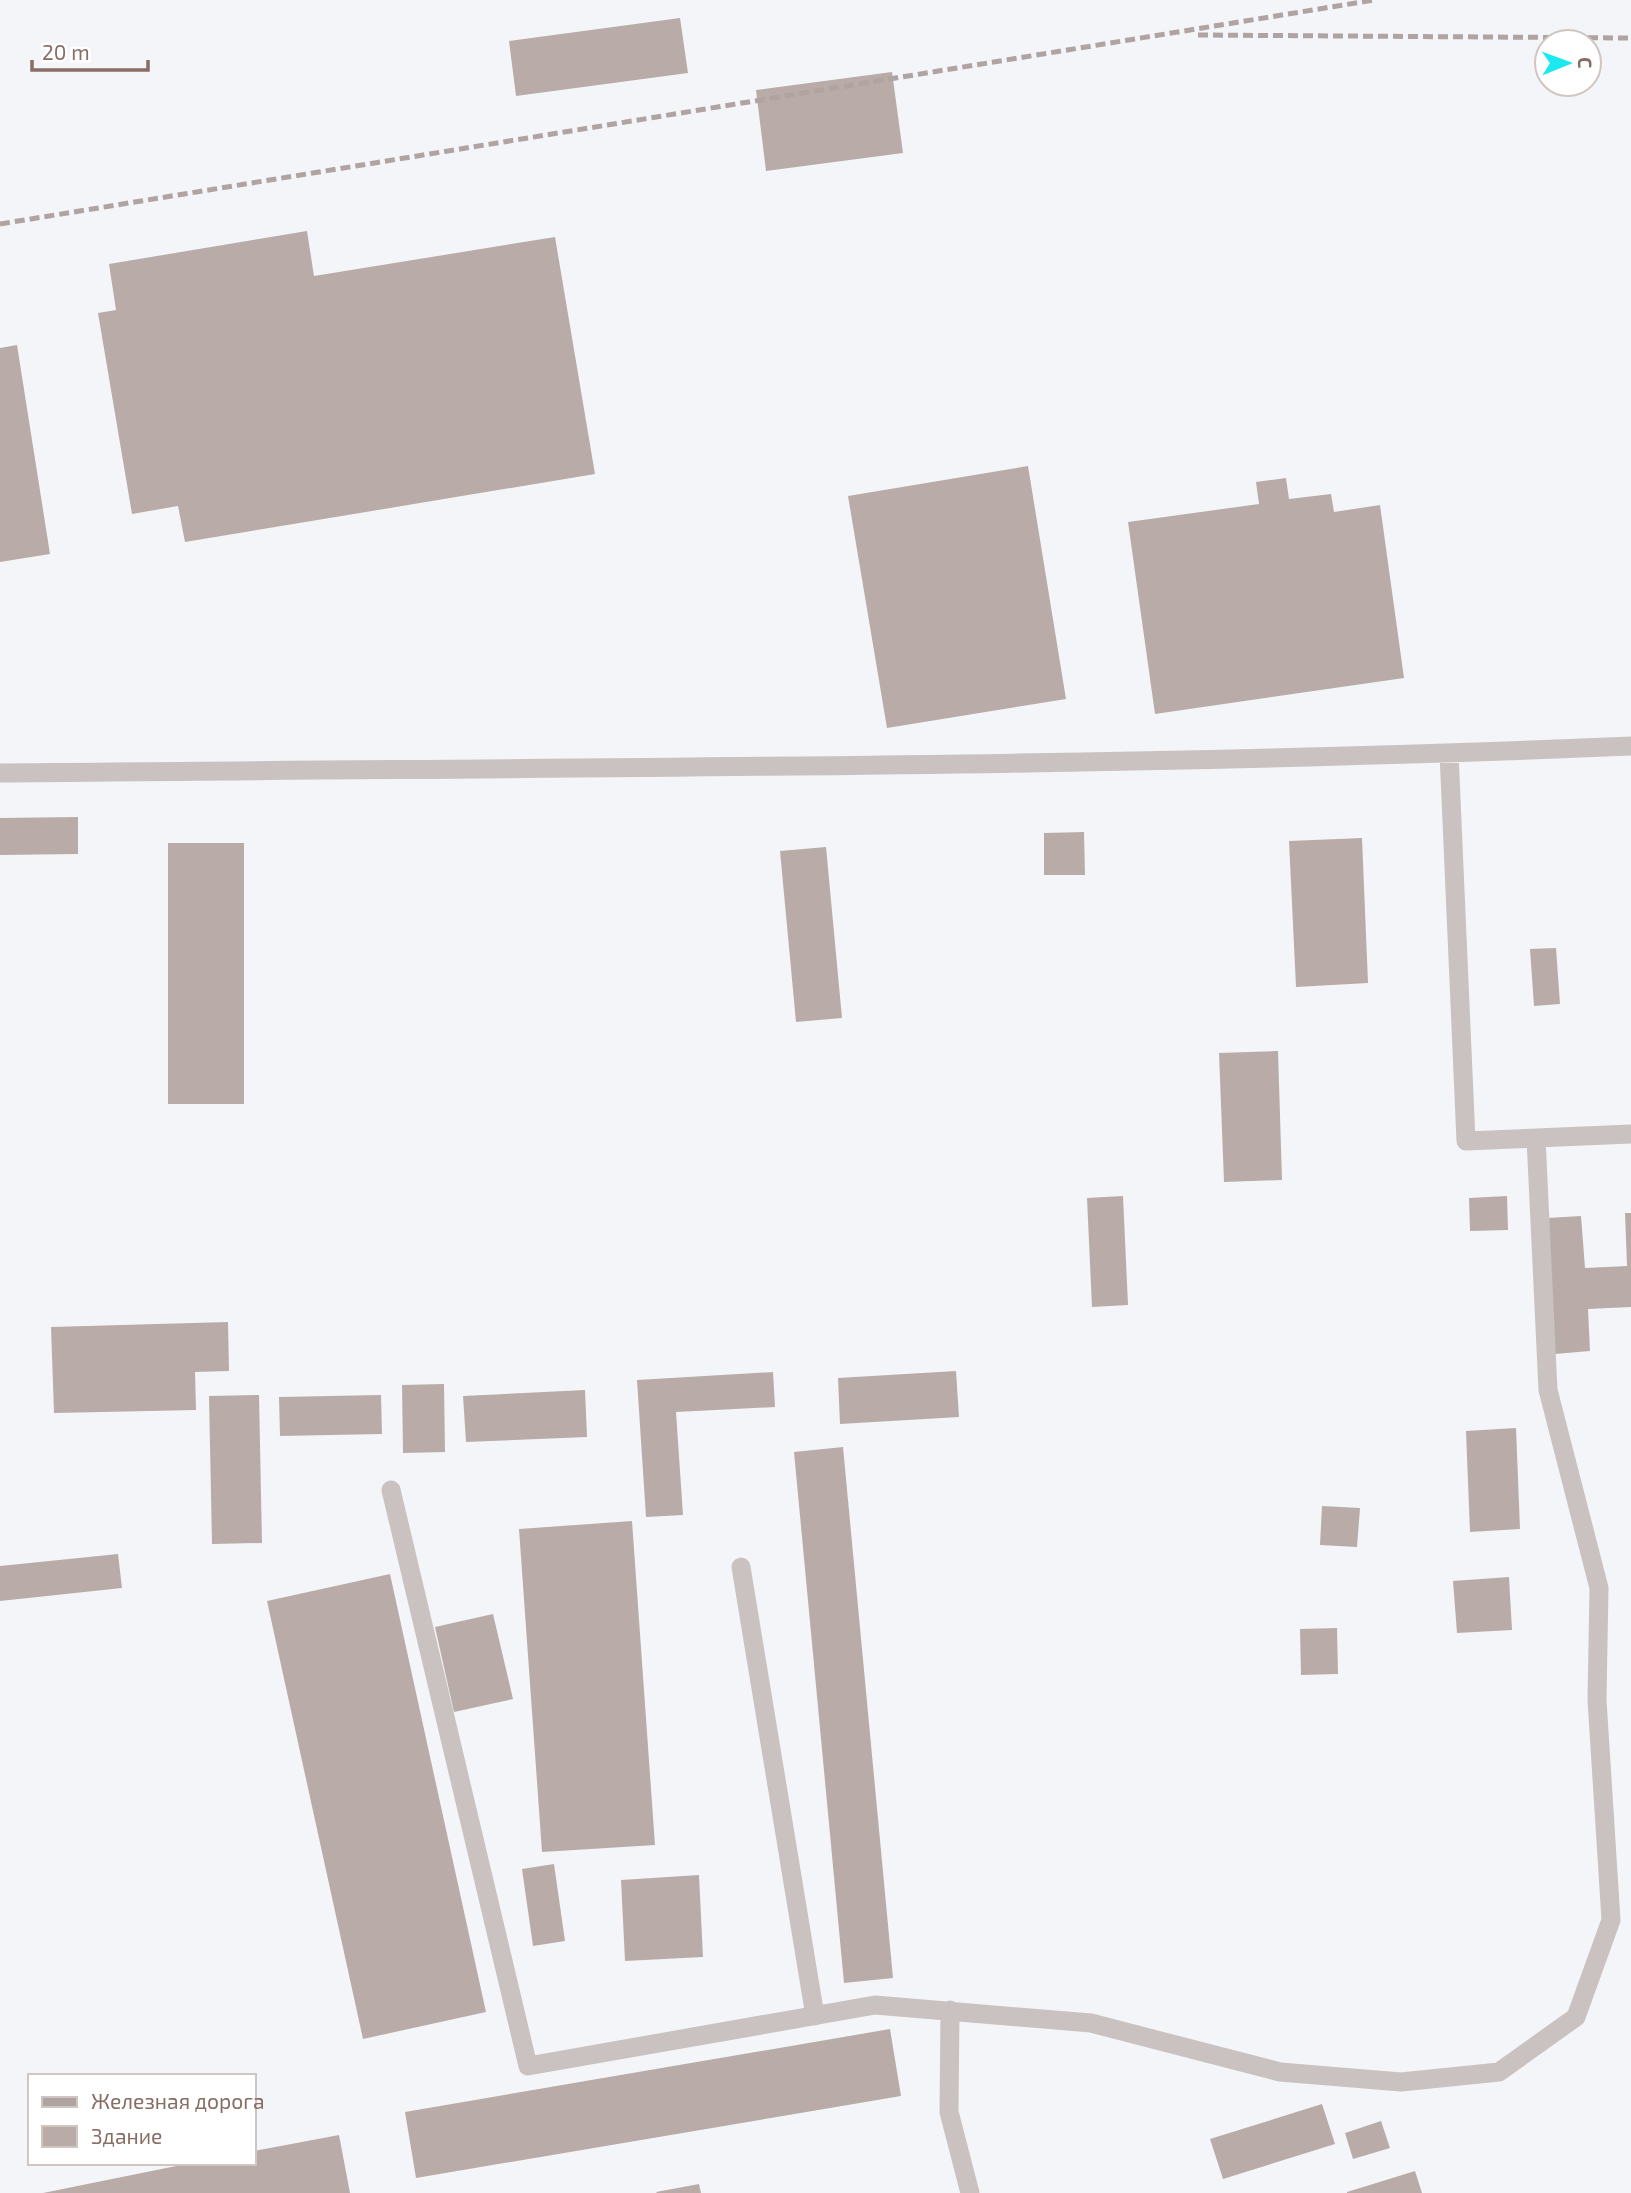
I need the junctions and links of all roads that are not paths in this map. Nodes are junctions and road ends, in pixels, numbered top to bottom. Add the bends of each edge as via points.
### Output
1 (1631, 746) edge
2 (1449, 753) junction
3 (0, 774) edge
4 (1631, 1134) edge
5 (1536, 1138) junction
6 (391, 1490) dead end
7 (741, 1567) dead end
8 (950, 2010) junction
9 (815, 2016) junction
10 (970, 2193) edge

1 - 2 lane
2 - 3 lane
2 - 5 lane via 1466,1141
4 - 5 lane
5 - 8 lane via 1548,1390 1599,1588 1597,1700 1611,1920 1576,2017 1499,2073 1401,2082 1280,2072 1091,2023
6 - 9 lane via 528,2066
7 - 9 lane
8 - 9 lane via 875,2005
8 - 10 lane via 949,2112

